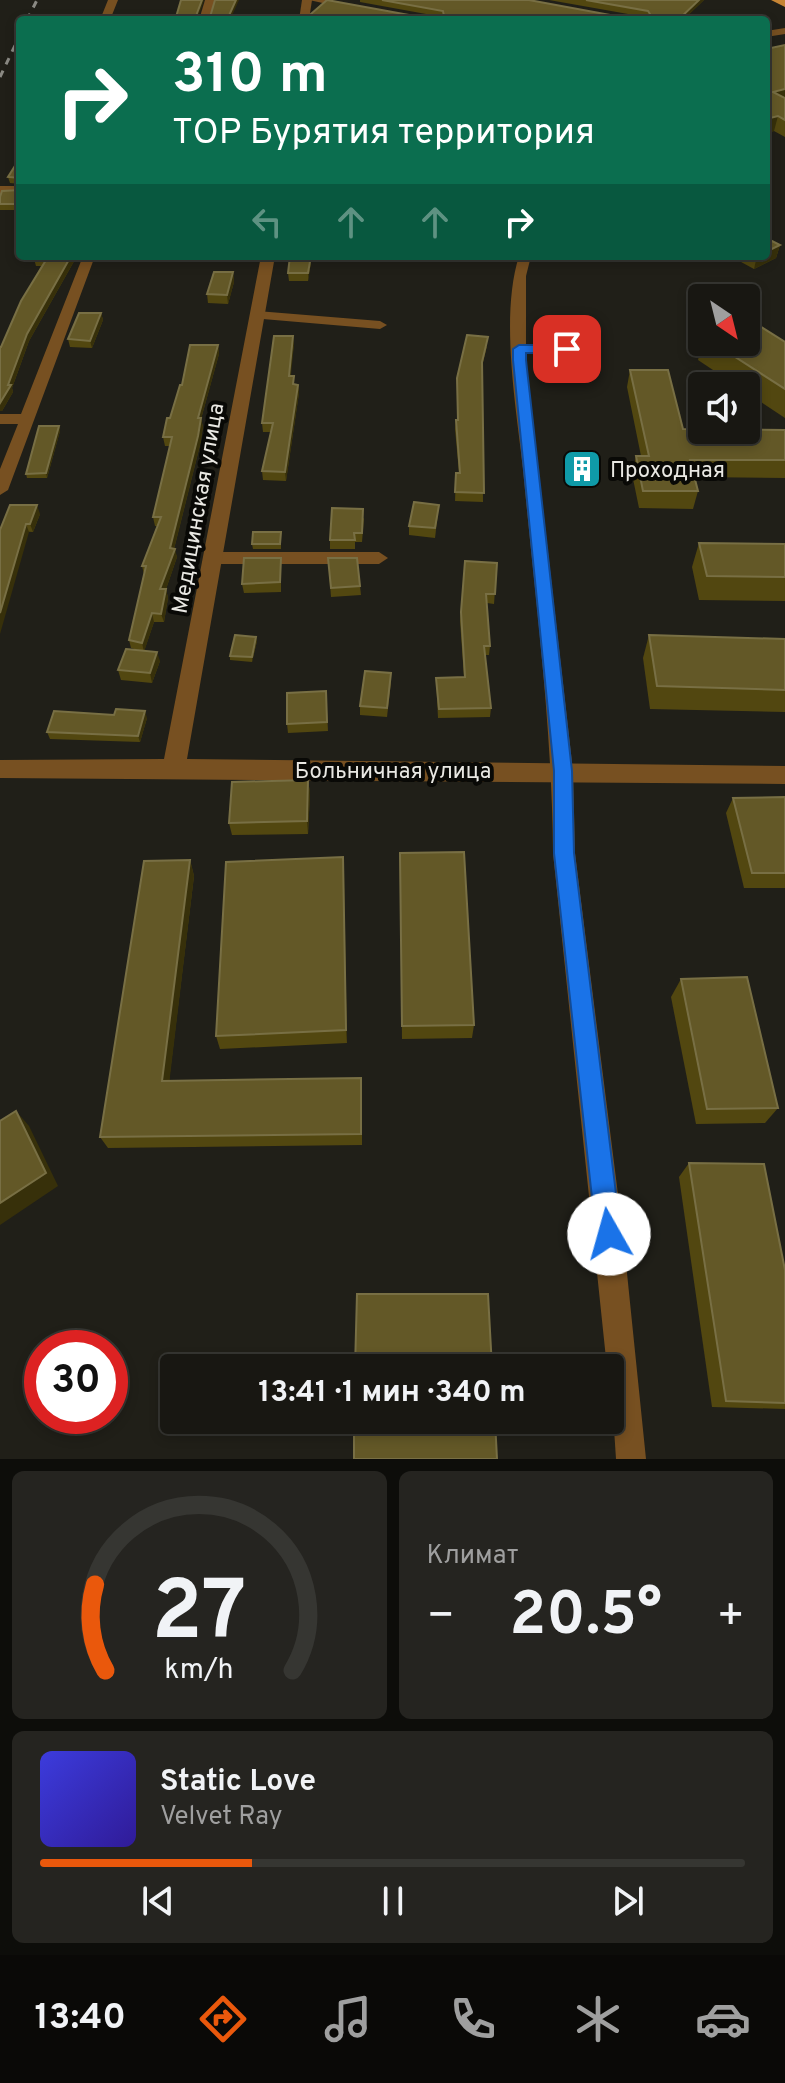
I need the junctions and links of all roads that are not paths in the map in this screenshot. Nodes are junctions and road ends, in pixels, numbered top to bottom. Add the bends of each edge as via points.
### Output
1 (314, 0) edge
2 (776, 0) edge
3 (785, 4) edge
4 (360, 8) edge
5 (87, 260) edge
6 (267, 260) edge
7 (524, 260) edge
8 (257, 315) junction
9 (380, 325) dead end
10 (519, 349) junction
11 (590, 350) dead end
12 (0, 419) edge
13 (25, 419) junction
14 (0, 490) edge
15 (212, 558) junction
16 (379, 558) dead end
17 (174, 768) junction
18 (0, 769) edge
19 (563, 771) junction
20 (785, 775) edge
21 (631, 1459) edge

1 - 4 street
2 - 3 main road
5 - 13 street
6 - 8 street, Медицинская улица
7 - 10 street
8 - 9 street
8 - 15 street, Медицинская улица
10 - 11 street
10 - 19 street
12 - 13 street
13 - 14 street
15 - 16 street
15 - 17 street, Медицинская улица
17 - 18 street, Больничная улица
17 - 19 street, Больничная улица
19 - 20 street, Больничная улица
19 - 21 street via 564,853

